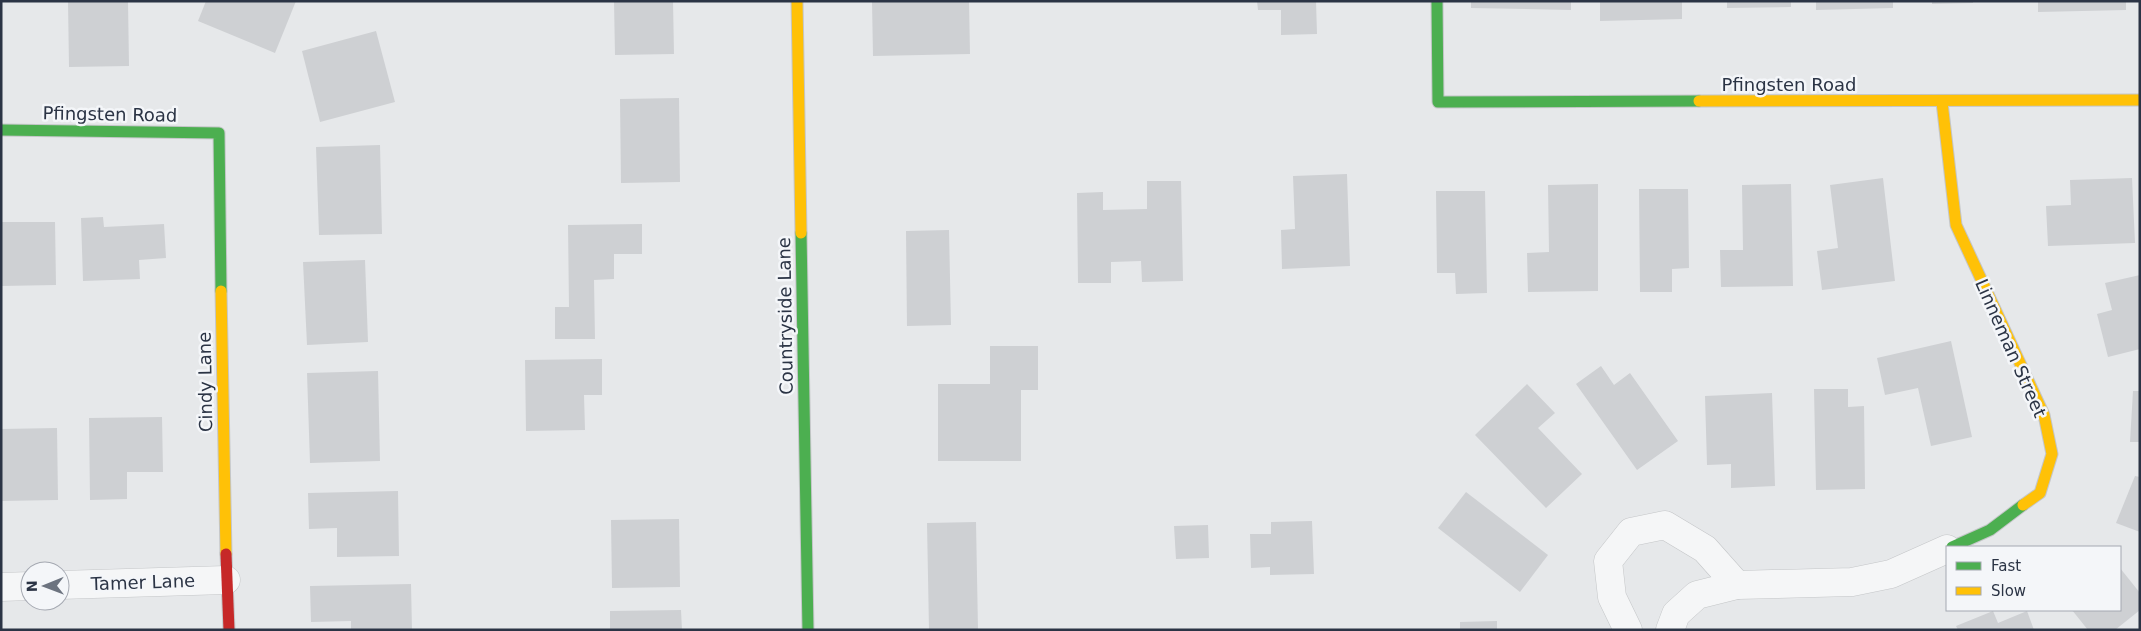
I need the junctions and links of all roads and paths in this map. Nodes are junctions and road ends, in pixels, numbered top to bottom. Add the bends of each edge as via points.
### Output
1 (797, 1) edge
2 (1437, 1) edge
3 (2140, 100) edge
4 (1942, 102) junction
5 (1, 130) edge
6 (219, 134) joint
7 (1954, 546) edge
8 (1946, 549) edge
9 (226, 580) junction
10 (70, 585) edge
11 (1737, 585) junction
12 (1, 586) edge
13 (20, 586) edge
14 (229, 630) edge
15 (808, 630) edge
16 (1628, 630) edge
17 (1670, 630) edge

1 - 15 street, Countryside Lane
2 - 4 street, Pfingsten Road via 1438,102
3 - 4 street, Pfingsten Road
4 - 7 street, Linneman Street via 1956,225 2044,415 2052,454 2040,493 1990,530
5 - 6 street, Pfingsten Road
6 - 9 street, Cindy Lane
8 - 11 street via 1891,574 1852,582
9 - 10 street, Tamer Lane
9 - 14 street, Cindy Lane
11 - 16 street via 1705,549 1665,525 1632,532 1608,561 1612,597
11 - 17 street via 1697,595 1676,614
12 - 13 street

